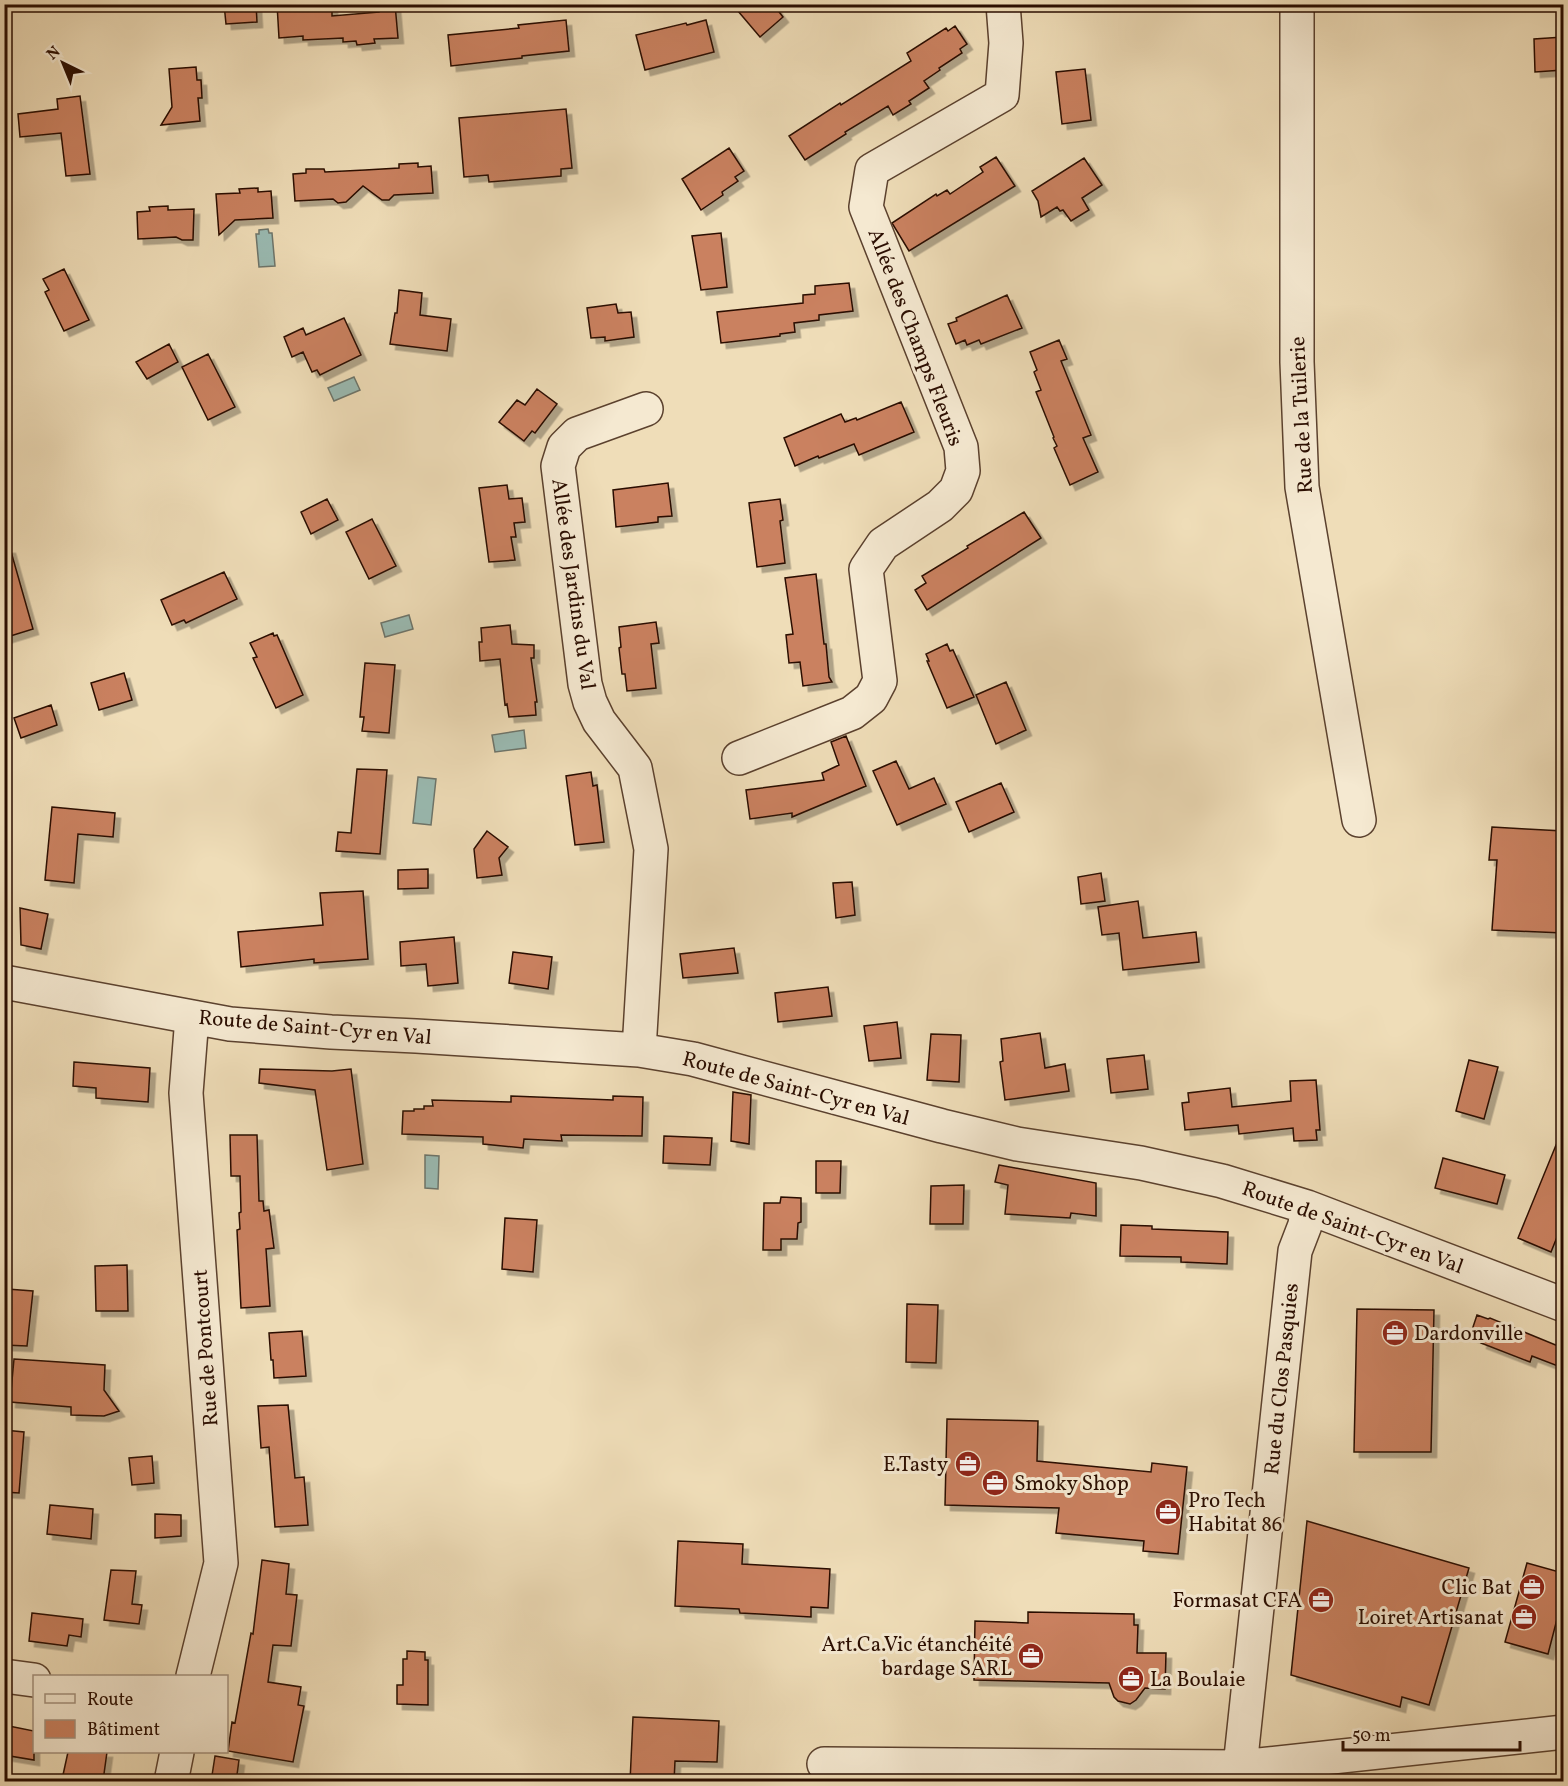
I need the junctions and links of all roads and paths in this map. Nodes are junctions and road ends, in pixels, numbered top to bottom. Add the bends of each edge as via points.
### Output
1 (1003, 4) edge
2 (1297, 4) edge
3 (646, 409) dead end
4 (739, 758) dead end
5 (1359, 820) dead end
6 (4, 982) edge
7 (192, 1017) junction
8 (639, 1050) junction
9 (1307, 1207) junction
10 (1563, 1305) edge
11 (193, 1675) edge
12 (4, 1676) edge
13 (33, 1680) edge
14 (1563, 1732) edge
15 (177, 1753) edge
16 (824, 1764) dead end
17 (1240, 1767) junction
18 (171, 1782) edge

1 - 4 street, Allée des Champs Fleuris via 1006,43 1002,95 872,170 866,207 961,447 963,471 956,490 940,506 883,544 866,568 880,681 871,698 852,713
2 - 5 street, Rue de la Tuilerie via 1297,362 1302,488
3 - 8 street, Allée des Jardins du Val via 577,434 564,447 558,466 590,702 599,721 635,768 651,849
6 - 7 street, Route de Saint-Cyr en Val
7 - 8 street, Route de Saint-Cyr en Val via 332,1032
7 - 11 street, Rue de Pontcourt via 186,1093 221,1563
8 - 9 street, Route de Saint-Cyr en Val via 693,1059 1017,1144 1141,1163 1222,1181
9 - 10 street, Route de Saint-Cyr en Val
9 - 17 street, Rue du Clos Pasquies via 1295,1251
12 - 13 street
14 - 17 street
15 - 18 street
16 - 17 street

